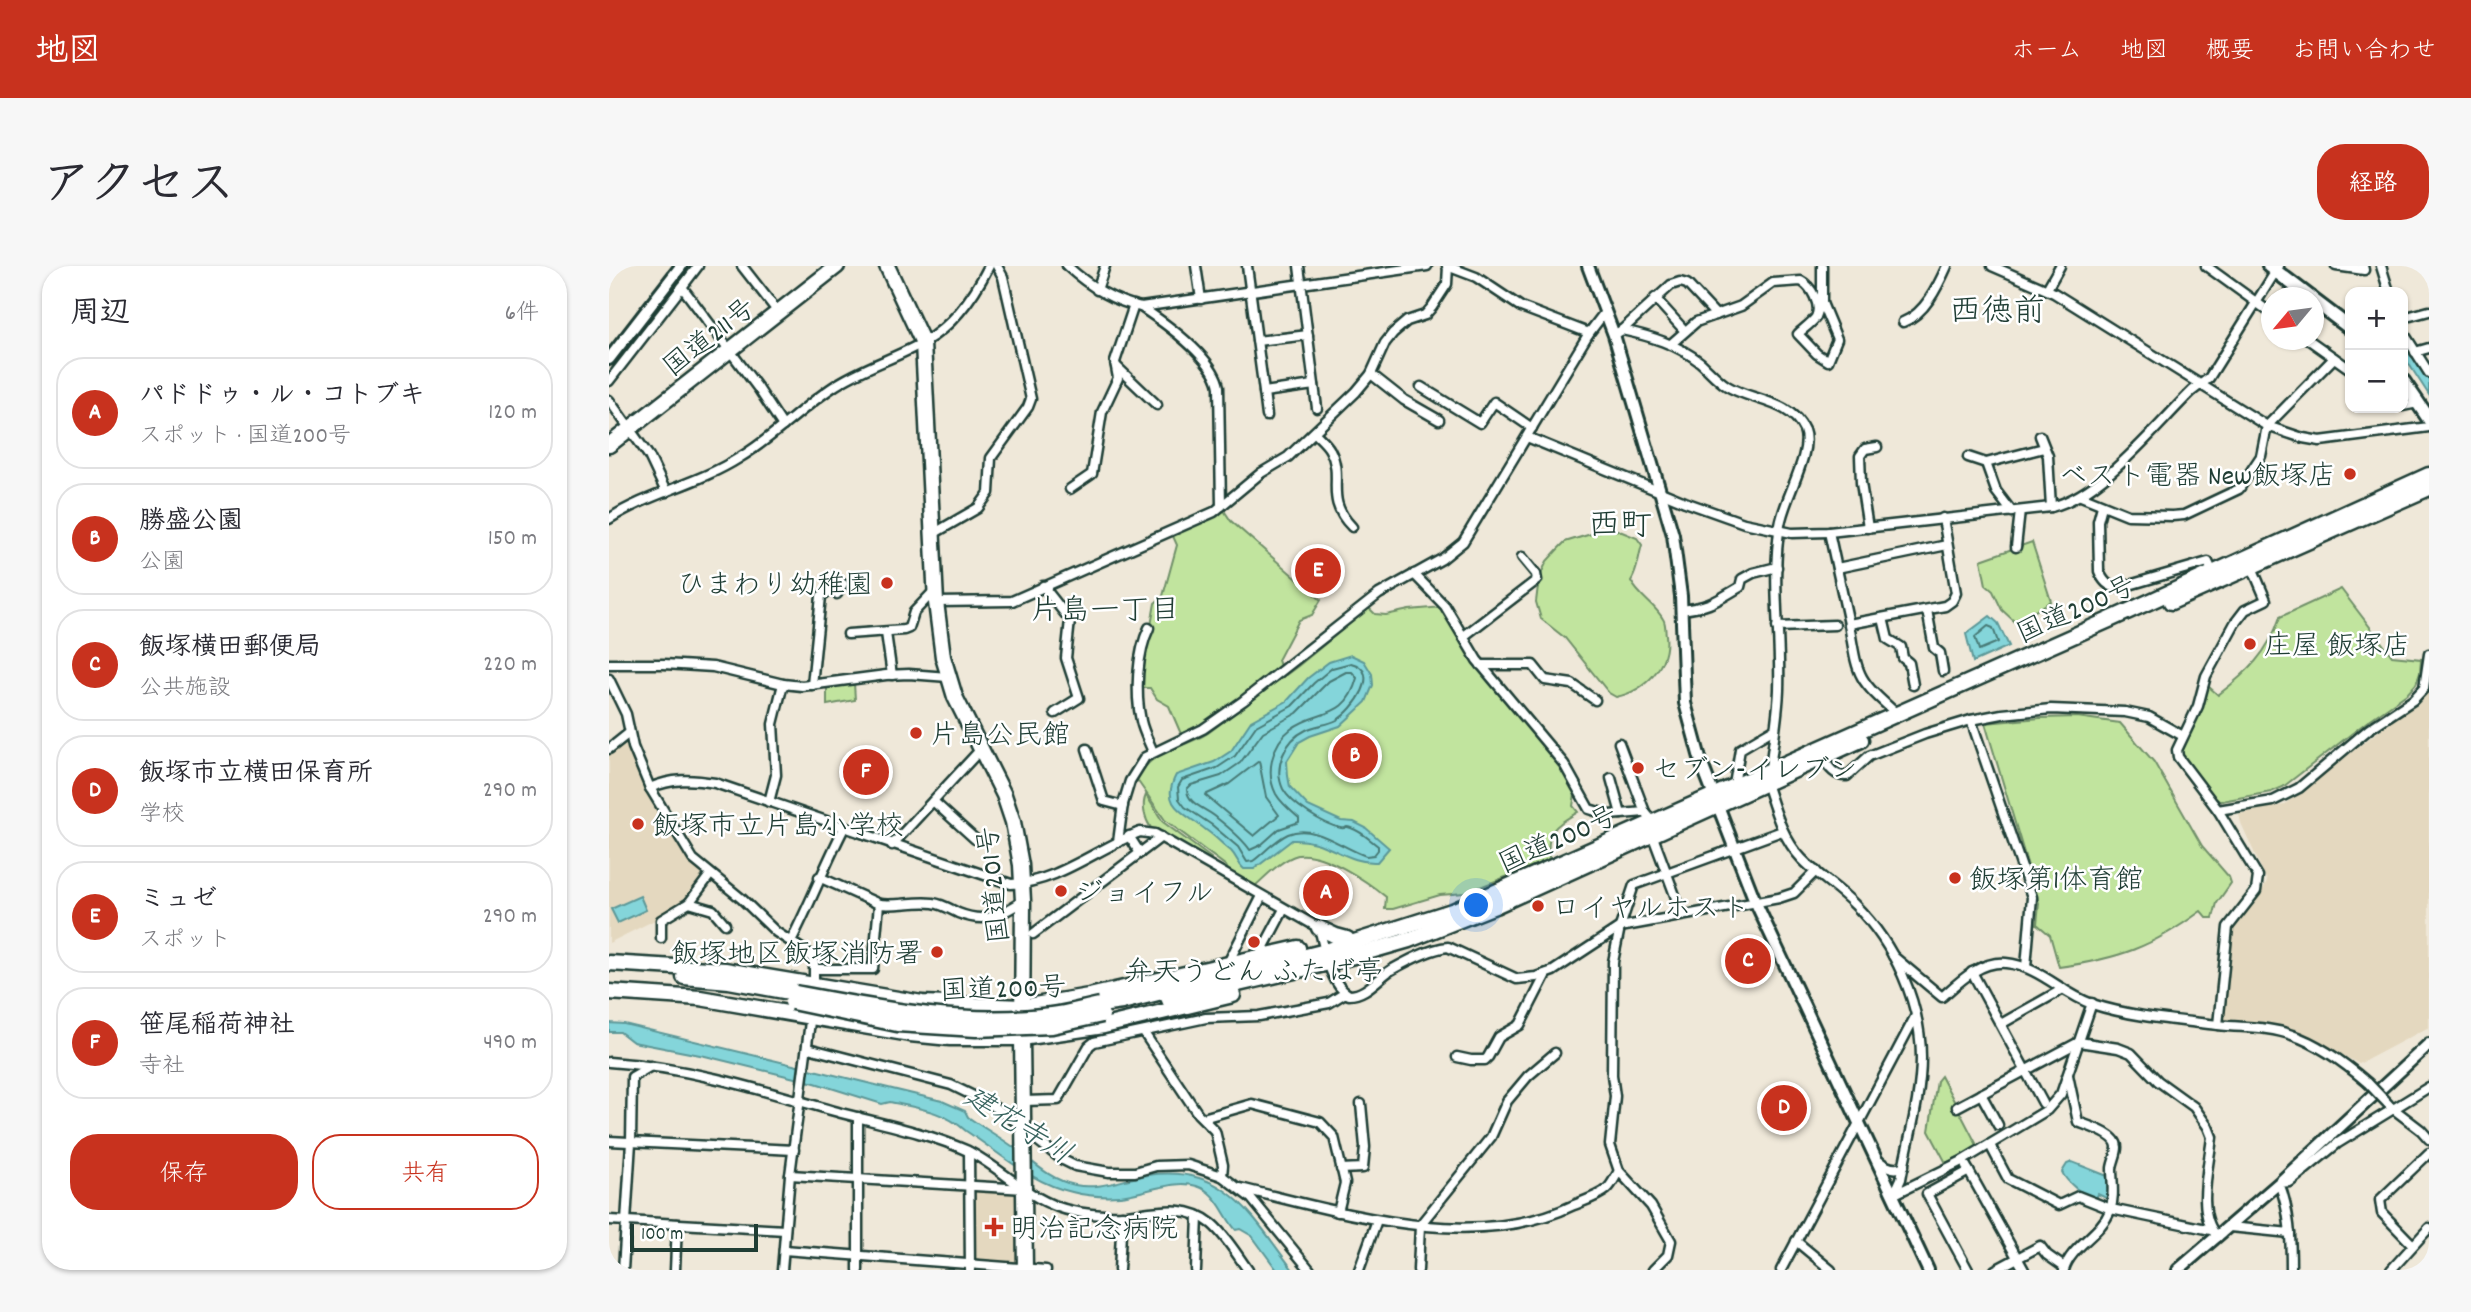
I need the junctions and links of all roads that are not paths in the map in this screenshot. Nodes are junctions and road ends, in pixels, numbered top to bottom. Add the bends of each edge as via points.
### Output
1 (681, 266) edge
2 (698, 266) edge
3 (742, 266) edge
4 (887, 266) edge
5 (989, 266) edge
6 (997, 266) edge
7 (1067, 266) edge
8 (1105, 266) edge
9 (1196, 266) edge
10 (1247, 266) edge
11 (1299, 266) edge
12 (1350, 266) edge
13 (1427, 266) edge
14 (1448, 266) edge
15 (1588, 266) edge
16 (1822, 266) edge
17 (1947, 266) edge
18 (1992, 266) edge
19 (2060, 266) edge
20 (2206, 266) edge
21 (2336, 266) edge
22 (2363, 266) edge
23 (2384, 267) edge
24 (831, 268) edge
25 (1403, 268) edge
26 (2275, 268) edge
27 (1352, 277) junction
28 (1301, 284) junction
29 (682, 287) junction
30 (2298, 287) edge
31 (2388, 287) edge
32 (2047, 289) junction
33 (1097, 290) junction
34 (1251, 291) junction
35 (1655, 298) junction
36 (1201, 299) junction
37 (2256, 301) junction
38 (2261, 305) edge
39 (1137, 306) junction
40 (2324, 308) edge
41 (2429, 311) edge
42 (778, 312) junction
43 (1605, 312) junction
44 (1716, 315) junction
45 (2408, 317) edge
46 (1903, 322) dead end
47 (2345, 324) edge
48 (1685, 331) junction
49 (1589, 333) junction
50 (1618, 333) junction
51 (1308, 335) junction
52 (2408, 340) edge
53 (1257, 341) junction
54 (923, 343) junction
55 (1671, 344) junction
56 (2429, 348) edge
57 (730, 350) junction
58 (2323, 350) edge
59 (2415, 352) junction
60 (2334, 358) junction
61 (609, 359) edge
62 (1116, 366) junction
63 (2345, 366) edge
64 (2429, 373) edge
65 (1371, 374) junction
66 (609, 381) edge
67 (1314, 385) junction
68 (2201, 385) junction
69 (1421, 387) dead end
70 (2408, 388) edge
71 (1264, 392) junction
72 (609, 400) edge
73 (2418, 403) junction
74 (1157, 405) dead end
75 (2408, 405) edge
76 (1317, 408) dead end
77 (1267, 416) dead end
78 (2428, 419) edge
79 (1439, 420) dead end
80 (783, 426) junction
81 (2267, 426) junction
82 (631, 428) junction
83 (1532, 428) junction
84 (1315, 433) junction
85 (2040, 436) dead end
86 (1527, 437) junction
87 (609, 445) edge
88 (1877, 447) dead end
89 (2040, 449) dead end
90 (1968, 457) dead end
91 (1986, 463) junction
92 (2429, 475) edge
93 (2429, 488) edge
94 (1070, 489) dead end
95 (666, 492) junction
96 (1661, 492) junction
97 (2081, 496) junction
98 (1221, 506) junction
99 (2102, 506) junction
100 (2051, 507) junction
101 (2016, 512) junction
102 (609, 519) edge
103 (1943, 519) junction
104 (1352, 527) dead end
105 (1868, 528) junction
106 (1779, 531) junction
107 (1829, 532) junction
108 (933, 534) junction
109 (1947, 545) junction
110 (2016, 547) dead end
111 (1522, 557) dead end
112 (1777, 567) junction
113 (2252, 567) junction
114 (1837, 568) junction
115 (1414, 573) junction
116 (2213, 573) junction
117 (843, 584) dead end
118 (1043, 586) junction
119 (936, 596) junction
120 (1681, 610) junction
121 (1927, 610) junction
122 (1883, 618) junction
123 (1849, 624) junction
124 (1835, 625) dead end
125 (1777, 627) junction
126 (1149, 628) dead end
127 (886, 633) junction
128 (848, 634) dead end
129 (1464, 636) junction
130 (2429, 654) edge
131 (609, 664) edge
132 (1481, 665) junction
133 (1943, 671) dead end
134 (892, 675) junction
135 (948, 677) junction
136 (609, 679) edge
137 (783, 684) junction
138 (812, 685) junction
139 (1913, 685) dead end
140 (1595, 700) dead end
141 (1055, 713) dead end
142 (1897, 713) junction
143 (1971, 720) junction
144 (1774, 729) junction
145 (629, 733) junction
146 (2183, 736) junction
147 (1619, 743) dead end
148 (609, 749) edge
149 (981, 749) junction
150 (1087, 749) dead end
151 (1153, 752) junction
152 (1821, 753) junction
153 (1768, 776) junction
154 (1611, 778) dead end
155 (1734, 785) junction
156 (650, 789) junction
157 (1716, 800) junction
158 (933, 801) junction
159 (769, 802) junction
160 (1123, 806) junction
161 (2218, 810) junction
162 (1621, 814) junction
163 (1650, 823) junction
164 (844, 828) junction
165 (1782, 831) junction
166 (1129, 836) junction
167 (1161, 837) junction
168 (975, 839) dead end
169 (1118, 842) junction
170 (892, 845) junction
171 (1735, 848) junction
172 (1140, 853) junction
173 (1668, 872) junction
174 (1816, 872) junction
175 (710, 875) junction
176 (819, 877) junction
177 (1022, 884) junction
178 (1262, 896) junction
179 (1492, 900) junction
180 (1023, 901) junction
181 (1755, 901) junction
182 (689, 903) junction
183 (879, 904) junction
184 (1285, 909) junction
185 (1682, 914) junction
186 (725, 924) dead end
187 (1620, 927) junction
188 (1033, 934) dead end
189 (661, 938) dead end
190 (791, 941) junction
191 (1326, 951) junction
192 (1893, 956) junction
193 (1258, 958) junction
194 (609, 963) edge
195 (1227, 965) junction
196 (2026, 967) junction
197 (815, 969) junction
198 (609, 972) edge
199 (1972, 972) junction
200 (1546, 974) junction
201 (609, 984) edge
202 (814, 986) junction
203 (2063, 989) junction
204 (609, 992) edge
205 (1345, 993) junction
206 (793, 998) junction
207 (2092, 1003) junction
208 (1022, 1007) junction
209 (811, 1016) junction
210 (1915, 1017) junction
211 (2001, 1024) junction
212 (2218, 1025) junction
213 (1144, 1033) junction
214 (1022, 1038) junction
215 (2079, 1042) junction
216 (2429, 1044) edge
217 (808, 1050) junction
218 (1556, 1052) dead end
219 (1458, 1057) dead end
220 (609, 1062) edge
221 (651, 1066) junction
222 (2026, 1069) junction
223 (2068, 1074) junction
224 (2429, 1087) edge
225 (1981, 1094) junction
226 (801, 1099) junction
227 (1024, 1101) junction
228 (2043, 1103) dead end
229 (1361, 1104) dead end
230 (1957, 1107) dead end
231 (2392, 1107) junction
232 (858, 1117) junction
233 (1203, 1118) junction
234 (1860, 1121) junction
235 (1998, 1125) dead end
236 (1024, 1132) junction
237 (2429, 1139) edge
238 (609, 1140) edge
239 (631, 1142) junction
240 (1990, 1145) junction
241 (794, 1150) junction
242 (969, 1152) junction
243 (2429, 1153) edge
244 (1879, 1161) junction
245 (1962, 1161) junction
246 (1903, 1166) junction
247 (1341, 1169) junction
248 (1619, 1171) junction
249 (1969, 1171) junction
250 (790, 1175) junction
251 (1222, 1175) junction
252 (858, 1179) junction
253 (2279, 1183) junction
254 (1025, 1185) junction
255 (970, 1186) junction
256 (1240, 1188) junction
257 (1894, 1194) junction
258 (2111, 1209) junction
259 (1338, 1212) junction
260 (1122, 1215) junction
261 (1198, 1216) junction
262 (609, 1220) edge
263 (1377, 1220) junction
264 (626, 1221) junction
265 (677, 1224) junction
266 (1420, 1225) junction
267 (2230, 1227) junction
268 (2429, 1228) edge
269 (785, 1230) junction
270 (2215, 1233) junction
271 (2290, 1233) junction
272 (1796, 1241) junction
273 (2412, 1244) junction
274 (784, 1250) junction
275 (858, 1256) junction
276 (2018, 1258) junction
277 (970, 1267) edge
278 (1025, 1269) edge
279 (1923, 1269) edge
280 (2064, 1269) edge
281 (623, 1270) edge
282 (675, 1270) edge
283 (782, 1270) edge
284 (858, 1270) edge
285 (1046, 1270) edge
286 (1119, 1270) edge
287 (1196, 1270) edge
288 (1248, 1270) edge
289 (1310, 1270) edge
290 (1359, 1270) edge
291 (1419, 1270) edge
292 (1653, 1270) edge
293 (1781, 1270) edge
294 (1831, 1270) edge
295 (1968, 1270) edge
296 (1995, 1270) edge
297 (2024, 1270) edge
298 (2178, 1270) edge
299 (2291, 1270) edge
300 (2391, 1270) edge

1 - 61 street
2 - 29 street
3 - 42 street
4 - 54 highway, 国道201号
5 - 54 street via 960,312
6 - 108 street via 1031,399 991,458 989,494 978,508
7 - 33 street
8 - 33 street
9 - 36 street
10 - 34 street
11 - 28 street
12 - 27 street
13 - 25 street
14 - 49 street via 1476,277 1521,307
14 - 65 street via 1443,292 1425,315 1407,321 1393,333
15 - 43 street
16 - 44 street via 1822,303 1837,339 1828,361 1798,334 1815,318 1817,309 1812,289 1801,281 1773,283 1741,306
17 - 46 street via 1918,315
18 - 32 street
19 - 32 street
20 - 37 street
21 - 22 street via 2364,270
23 - 31 street
24 - 42 highway, 国道211号
25 - 27 street
26 - 30 main road
26 - 37 street
27 - 28 street
28 - 34 street
28 - 51 street
29 - 57 street
29 - 66 street
32 - 68 street
33 - 39 street
34 - 36 street
34 - 53 street
35 - 44 street via 1683,282
35 - 48 street
35 - 50 street
36 - 39 street
37 - 38 street
37 - 68 street
39 - 62 street
39 - 98 street via 1190,346 1216,377
40 - 47 main road
41 - 45 street
42 - 57 highway, 国道211号
43 - 49 street
43 - 50 street
44 - 48 street
48 - 55 street
49 - 83 street
50 - 55 street
50 - 96 street
51 - 53 street
51 - 67 street
52 - 59 street
53 - 71 street
54 - 80 street via 832,387
54 - 108 highway, 国道201号
55 - 106 street via 1724,385 1786,410 1804,430 1807,444
56 - 59 street
57 - 80 street
57 - 82 highway, 国道211号
58 - 60 street
59 - 64 street
60 - 63 street
60 - 81 street
62 - 74 street
62 - 94 street via 1118,378 1102,412 1092,474
65 - 79 street
65 - 84 street
67 - 71 street
67 - 76 street
68 - 81 street
68 - 97 street
69 - 83 street via 1480,423 1494,402
70 - 73 main road
71 - 77 street
72 - 82 street
73 - 75 street
73 - 78 main road
78 - 81 street via 2320,441
80 - 95 street via 738,459
81 - 99 street via 2261,456 2246,480 2221,498 2172,516 2128,515
82 - 87 highway, 国道211号
82 - 95 street
83 - 86 street
84 - 98 street
84 - 104 street via 1330,450 1336,506
85 - 100 street via 2048,456
86 - 96 street
86 - 115 street via 1463,541 1442,559
88 - 105 street via 1865,449 1860,456
89 - 91 street
90 - 91 street
91 - 101 street via 1996,491
92 - 116 highway, 国道200号
93 - 113 highway, 国道200号
95 - 102 street
96 - 106 street
96 - 120 street via 1677,553
97 - 99 street
97 - 100 street
98 - 118 street
99 - 116 street via 2099,571 2112,587 2208,562
100 - 101 street
101 - 103 street
101 - 110 street
103 - 105 street
103 - 109 street
105 - 107 street
106 - 107 street
106 - 112 street
107 - 114 street
108 - 119 highway, 国道201号
109 - 114 street
109 - 121 street via 1955,598
111 - 129 street via 1537,580
112 - 120 street via 1742,579 1740,587 1704,608
112 - 125 street
113 - 146 street via 2266,600 2245,610 2235,623 2206,676
113 - 152 highway, 国道200号
114 - 123 street
115 - 129 street via 1445,606
115 - 151 street via 1379,594 1203,729
116 - 142 highway, 国道200号
117 - 138 street via 837,594 821,596
118 - 119 street via 1012,601
118 - 141 street via 1070,620 1066,659 1079,698
119 - 127 street via 914,612 909,628
119 - 135 highway, 国道201号
120 - 157 street via 1685,703
121 - 122 street
121 - 133 street
122 - 123 street
122 - 139 street via 1888,639 1901,647 1909,663
123 - 142 street via 1857,670 1868,687
124 - 125 street
125 - 144 street via 1779,690
126 - 151 street via 1138,687 1142,724
127 - 128 street
127 - 134 street
129 - 132 street
130 - 161 street via 2424,688 2413,700 2369,729 2298,788 2273,801
131 - 137 street via 713,667
132 - 140 street via 1533,665 1545,680 1571,684
132 - 162 street via 1564,764 1589,809
134 - 135 street
134 - 138 street
135 - 149 highway, 国道201号
136 - 145 street via 626,714
137 - 138 street
137 - 159 street via 773,724 776,775
142 - 152 highway, 国道200号
143 - 146 street via 2051,709 2125,712 2149,717
143 - 152 street via 1869,756 1847,776 1835,773
143 - 196 street via 2032,897
144 - 153 street
144 - 155 street via 1740,748
145 - 148 street
145 - 156 street
146 - 161 street via 2178,757
147 - 163 street
149 - 158 street
149 - 177 highway, 国道201号 via 1009,808
150 - 160 street via 1104,802
151 - 160 street via 1138,765
152 - 153 highway, 国道200号
153 - 155 highway, 国道200号
153 - 157 highway, 国道200号
153 - 165 street
154 - 162 street
155 - 157 highway, 国道200号
156 - 159 street via 696,780
156 - 175 street via 693,859
157 - 163 highway, 国道200号
157 - 171 street
158 - 168 street
158 - 170 street
159 - 164 street
160 - 169 street
161 - 212 street via 2259,884 2228,927
162 - 163 street
163 - 173 street
163 - 179 highway, 国道200号
164 - 170 street
164 - 176 street
165 - 171 street
165 - 174 street
166 - 167 street via 1145,831
166 - 169 street
166 - 172 street
167 - 172 street
167 - 178 street
169 - 177 street
170 - 177 street via 1001,882
171 - 173 street
171 - 181 street
172 - 188 street
173 - 185 street
173 - 187 street via 1634,886
174 - 181 street via 1794,892
174 - 192 street via 1859,909
175 - 182 street
175 - 190 street
176 - 183 street
176 - 190 street
177 - 180 highway, 国道201号
178 - 184 street
178 - 195 street
179 - 191 highway, 国道200号
179 - 191 highway via 1347,939
179 - 191 highway via 1426,941 1382,957
180 - 183 street via 997,916 974,919 939,904
180 - 208 highway, 国道201号
181 - 185 street
181 - 234 street
182 - 186 street via 713,910
182 - 189 street via 661,920
183 - 197 street via 873,969
184 - 191 street
184 - 193 street
185 - 187 street
187 - 200 street
187 - 248 street via 1613,962 1615,1096 1610,1145
190 - 197 street via 811,955
191 - 193 highway
191 - 205 street
191 - 206 highway, 国道200号, bridge via 1052,1026 897,1024
191 - 214 highway via 1104,1026
192 - 199 street via 1942,997
192 - 210 street
193 - 195 highway
194 - 202 highway via 725,970
195 - 208 highway
196 - 199 street via 1998,964
196 - 203 street
197 - 202 street
198 - 206 highway, 国道200号 via 729,981
199 - 211 street
200 - 205 street via 1517,979 1448,947 1397,967 1360,993
200 - 219 street via 1520,1025 1499,1037 1485,1060
201 - 206 highway, 国道200号
202 - 208 highway via 922,1003
202 - 209 street
203 - 207 street
203 - 211 street
204 - 209 highway via 700,998
205 - 213 street via 1329,1003 1259,1016 1206,1018
207 - 212 street via 2163,1019
207 - 215 street
208 - 214 highway, 国道201号
209 - 214 highway via 950,1038
209 - 217 street
210 - 234 street
210 - 246 street via 1920,1071
211 - 222 street
212 - 231 street, bridge via 2268,1028 2293,1035 2350,1068
213 - 227 street via 1094,1042 1058,1100
213 - 233 street
214 - 227 highway, 国道201号
215 - 222 street
215 - 223 street
215 - 270 street via 2131,1053 2200,1113 2211,1137 2204,1211
216 - 253 street
217 - 226 street
217 - 236 street via 951,1085 988,1103
218 - 266 street via 1507,1101 1491,1137
220 - 221 street
221 - 226 street
221 - 239 street via 632,1077
222 - 225 street
222 - 228 street
223 - 240 street via 2061,1094 2047,1110
223 - 258 street via 2078,1122 2116,1142
224 - 231 street
225 - 230 street
225 - 235 street
226 - 232 street
226 - 241 street
227 - 236 highway, 国道201号
229 - 247 street via 1363,1168
231 - 237 street
231 - 253 street via 2290,1182
232 - 242 street
232 - 252 street
233 - 247 street via 1252,1104 1320,1122 1334,1137
233 - 251 street via 1215,1131
234 - 244 street
234 - 272 street
236 - 251 street via 1075,1166 1135,1172 1188,1165
236 - 254 highway, 国道201号
238 - 239 street
239 - 241 street
239 - 264 street
240 - 245 street
240 - 258 street via 2008,1179 2059,1205 2078,1196
241 - 250 street
242 - 254 street
242 - 255 street
243 - 273 street via 2380,1200 2382,1213
244 - 246 street via 1890,1168
244 - 257 street
245 - 249 street
245 - 257 street
246 - 257 street
247 - 259 street via 1345,1184
248 - 266 street via 1607,1189 1547,1216 1476,1227
248 - 292 street via 1651,1206 1671,1241 1668,1255
249 - 276 street
249 - 295 street via 1927,1194
250 - 252 street
250 - 269 street
251 - 256 street
252 - 255 street
252 - 275 street
253 - 267 street
253 - 271 street
254 - 255 street
254 - 260 street via 1036,1198 1060,1208
254 - 278 highway, 国道201号
255 - 277 street
256 - 259 street
256 - 289 street
257 - 279 street
258 - 270 street
258 - 280 street via 2101,1228
259 - 263 street
260 - 261 street via 1178,1210
260 - 286 street
261 - 287 street
261 - 288 street via 1215,1226
262 - 264 street
263 - 266 street
263 - 290 street
264 - 265 street
264 - 281 street
265 - 269 street
265 - 282 street
266 - 291 street
267 - 270 street
267 - 271 street
268 - 273 street
269 - 274 street
270 - 298 street
271 - 299 street
272 - 293 street
272 - 294 street
273 - 300 street
274 - 275 street
274 - 283 street
275 - 277 street
275 - 284 street
276 - 280 street via 2040,1246
276 - 296 street
276 - 297 street
277 - 278 street
278 - 285 street

